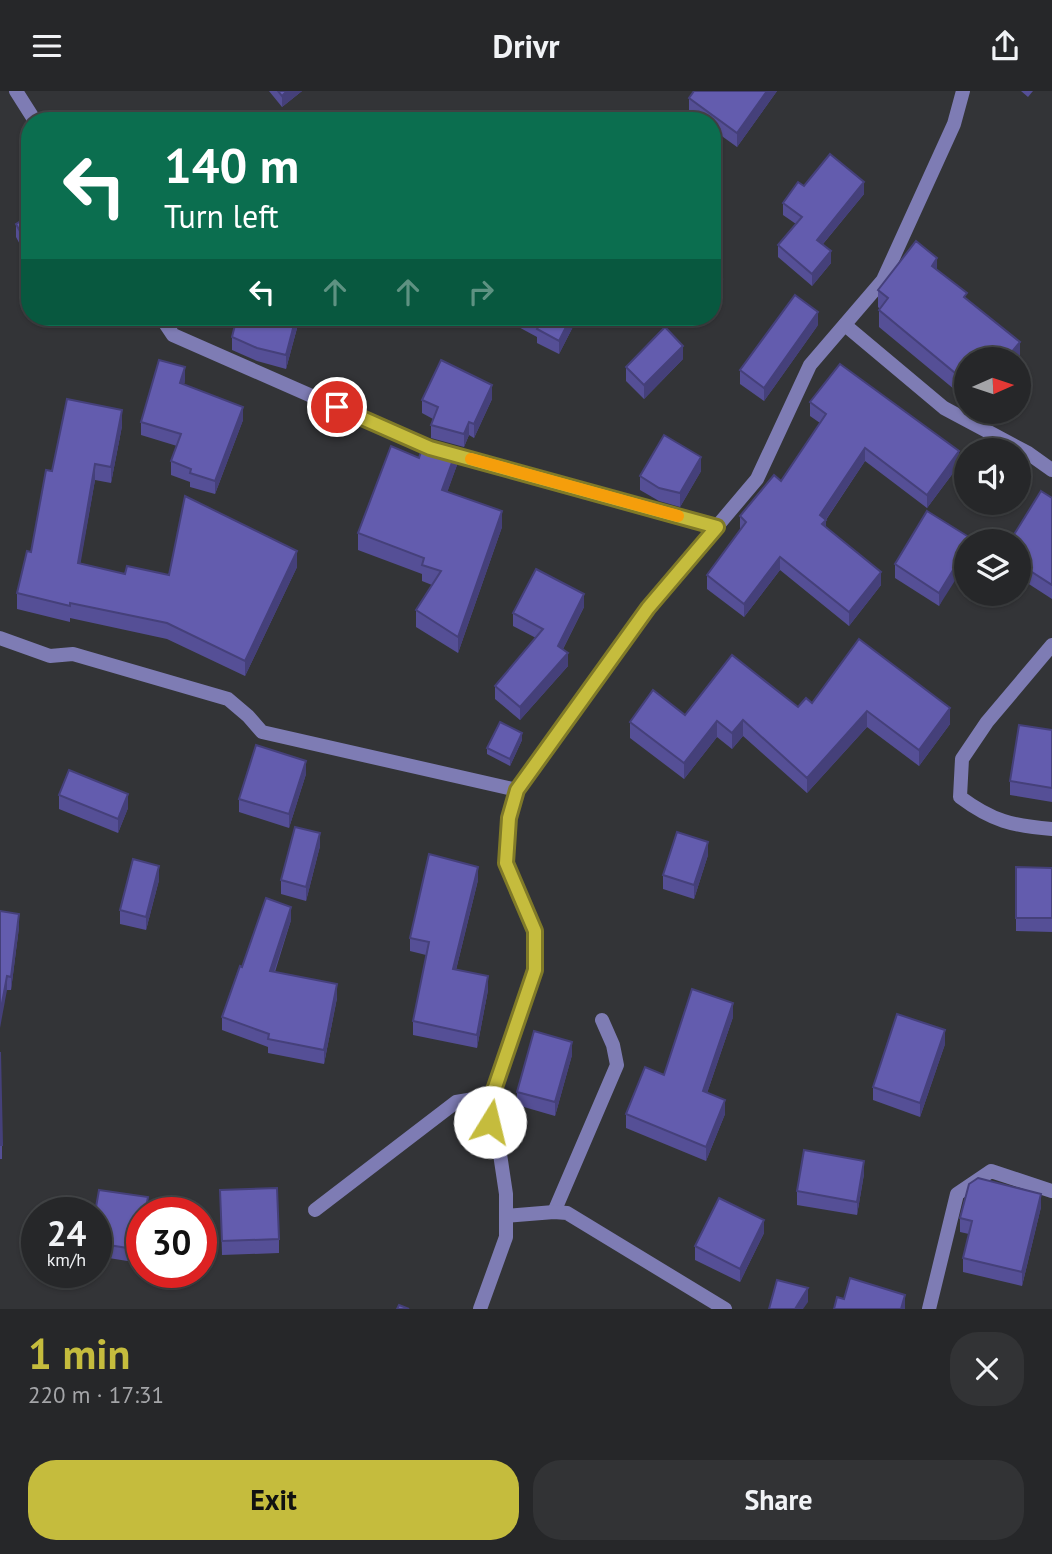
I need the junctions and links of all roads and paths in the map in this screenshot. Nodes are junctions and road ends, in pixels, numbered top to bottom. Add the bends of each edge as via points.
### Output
1 (16, 91) edge
2 (963, 91) edge
3 (29, 112) edge
4 (845, 325) junction
5 (167, 326) edge
6 (1052, 470) edge
7 (717, 527) junction
8 (0, 638) edge
9 (1052, 645) edge
10 (517, 790) junction
11 (1052, 828) edge
12 (602, 1020) dead end
13 (492, 1096) junction
14 (1052, 1191) edge
15 (315, 1210) dead end
16 (554, 1212) junction
17 (506, 1216) junction
18 (480, 1309) edge
19 (725, 1309) edge
20 (929, 1309) edge

1 - 3 street
2 - 4 street via 954,124 883,280
4 - 6 street via 944,408
4 - 7 street via 810,365 757,479
5 - 7 street via 173,335 430,448
7 - 10 street via 648,608
8 - 10 street via 50,656 73,654 228,699 262,732
9 - 11 street via 962,759 960,797 983,814 1024,827
10 - 13 street via 509,818 506,863 535,931 535,970
12 - 16 street via 617,1065
13 - 15 street via 456,1102
13 - 17 street via 490,1122 500,1154
14 - 20 street via 991,1171 957,1194
16 - 17 street
16 - 19 street via 567,1213
17 - 18 street via 506,1237

